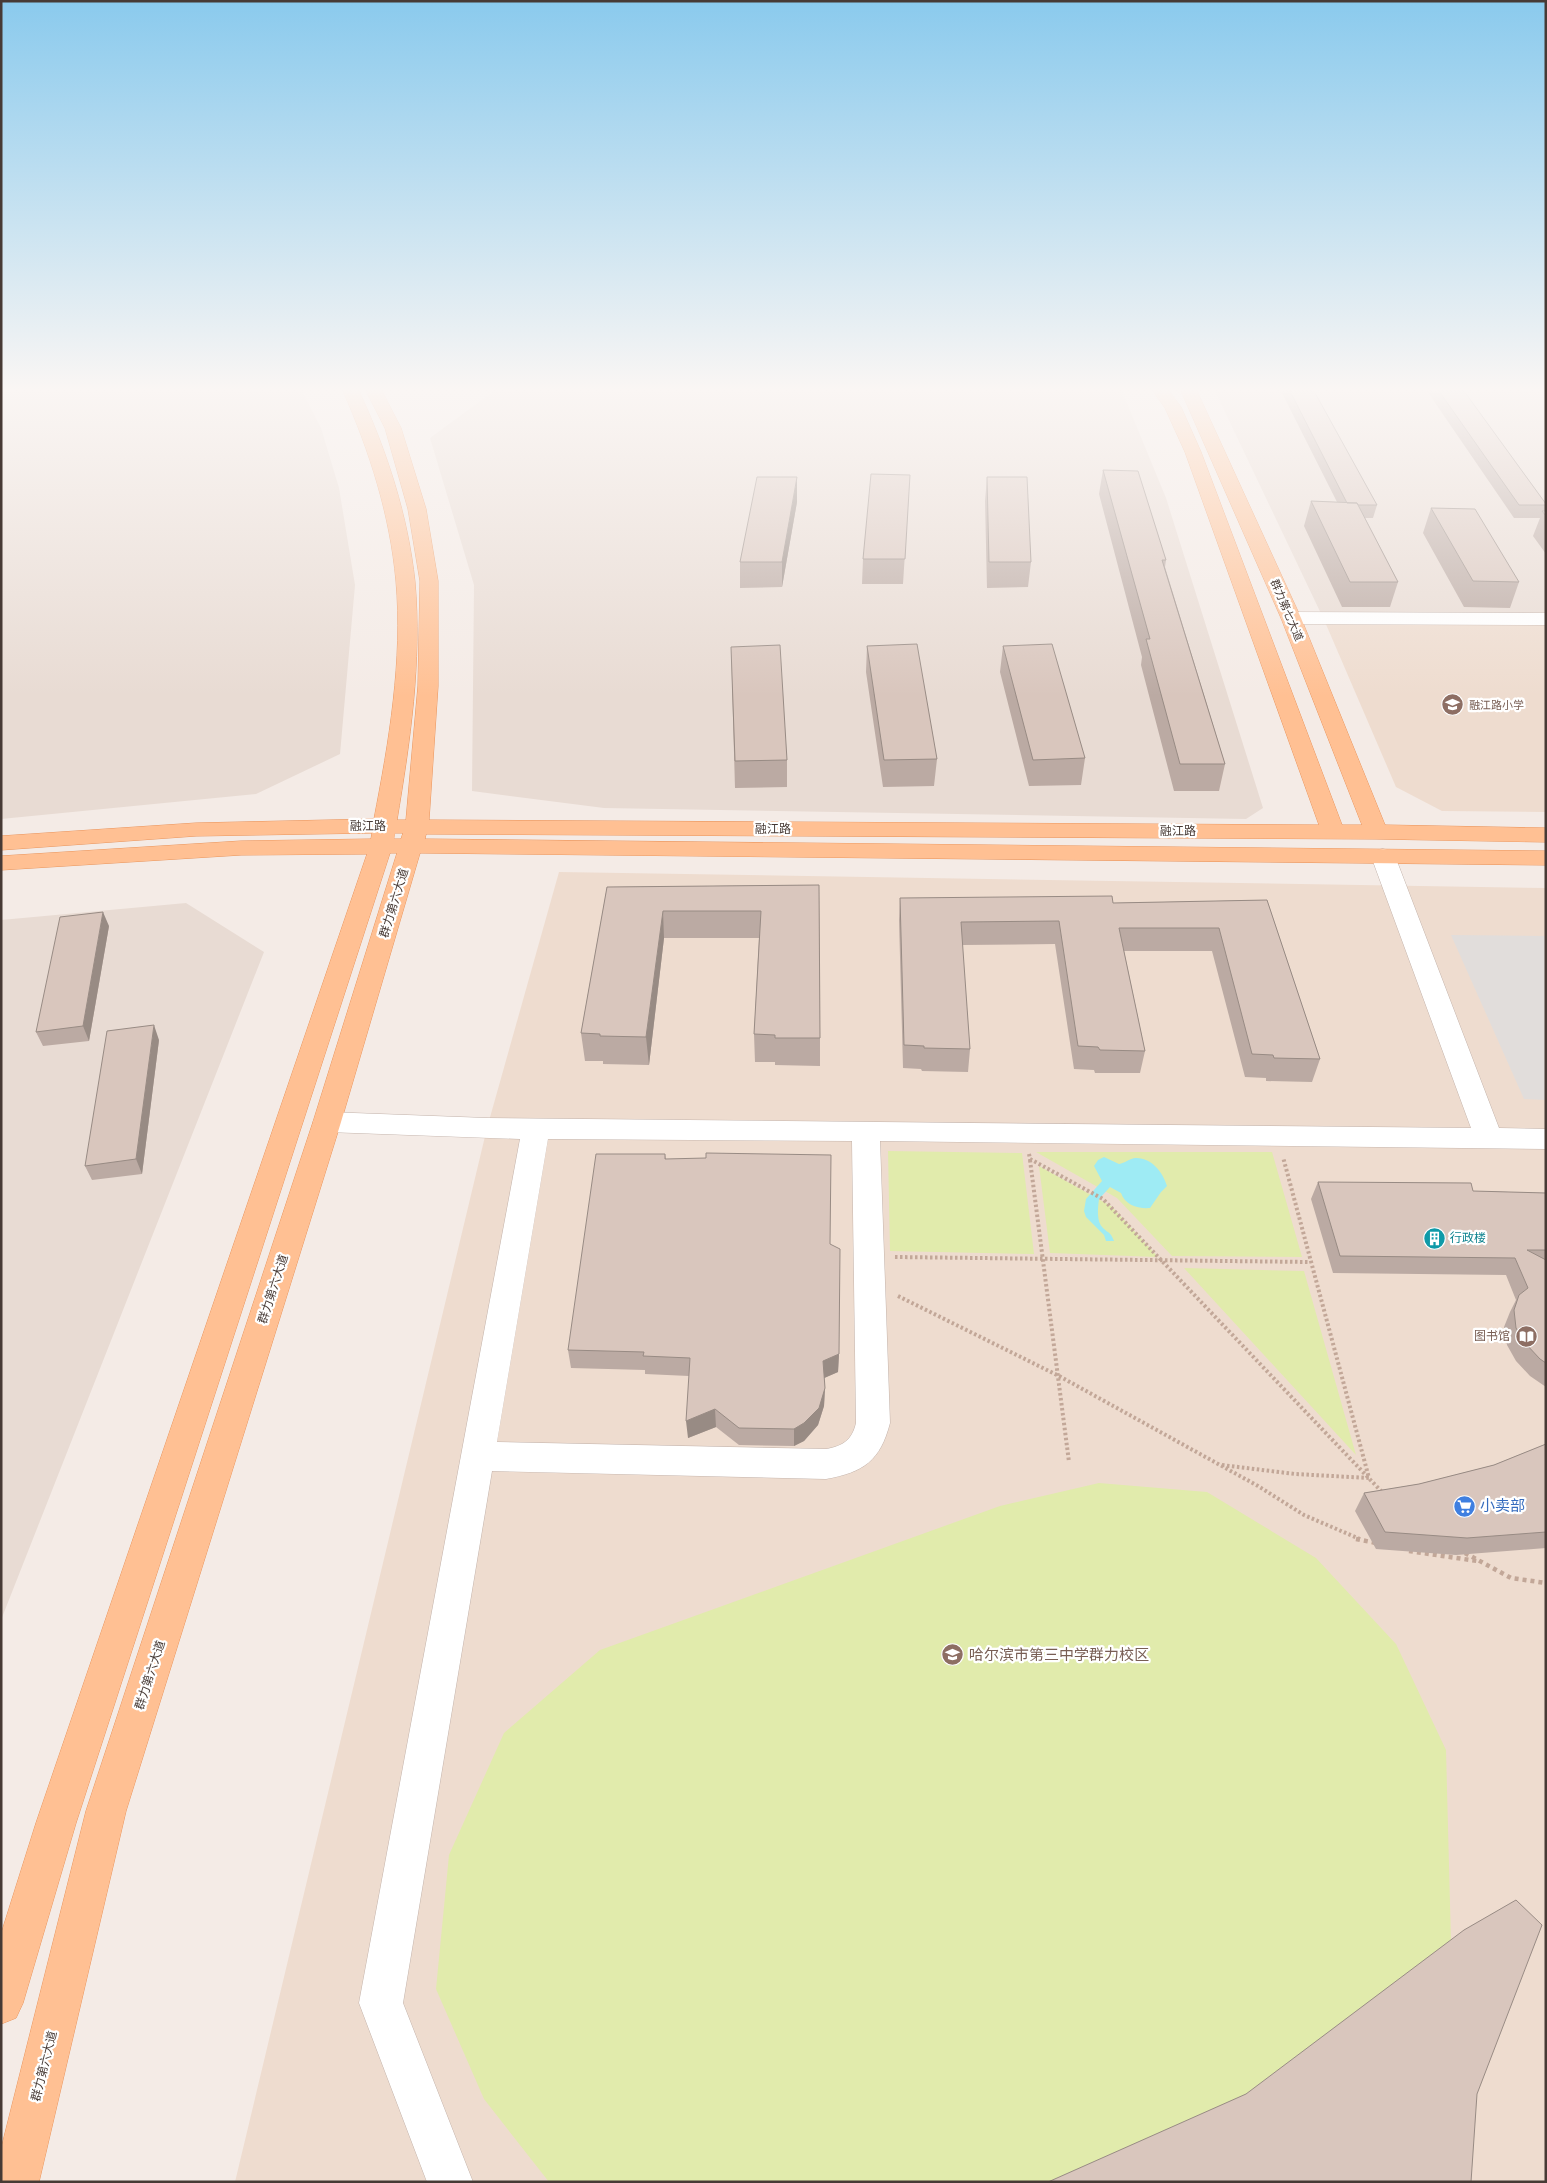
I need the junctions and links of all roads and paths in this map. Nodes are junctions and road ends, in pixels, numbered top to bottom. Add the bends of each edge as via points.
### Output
1 (387, 493) edge
2 (412, 493) edge
3 (1207, 493) edge
4 (1235, 493) edge
5 (1291, 618) junction
6 (1546, 619) edge
7 (1334, 832) junction
8 (1546, 835) edge
9 (383, 836) junction
10 (414, 836) junction
11 (1, 843) edge
12 (1379, 844) junction
13 (1546, 858) edge
14 (1, 863) edge
15 (327, 1122) junction
16 (536, 1128) junction
17 (866, 1131) junction
18 (1027, 1132) junction
19 (1277, 1135) junction
20 (1489, 1138) junction
21 (1546, 1139) edge
22 (1030, 1159) junction
23 (1042, 1258) junction
24 (1163, 1261) junction
25 (1310, 1262) junction
26 (870, 1270) junction
27 (1059, 1376) junction
28 (478, 1456) junction
29 (1069, 1462) dead end
30 (1218, 1464) junction
31 (1368, 1478) junction
32 (1389, 1498) edge
33 (1382, 1545) edge
34 (1400, 1549) edge
35 (1458, 1549) edge
36 (1480, 1561) junction
37 (1546, 1583) edge
38 (1, 2003) edge
39 (16, 2182) edge
40 (450, 2182) edge

1 - 9 main road via 401,552 407,609 400,726
2 - 10 main road, 群力第六大道 via 429,581 428,686
3 - 7 main road
4 - 5 main road, 群力第七大道
5 - 6 lane
5 - 12 main road, 群力第七大道
7 - 10 main road, 融江路
7 - 12 main road, 融江路
8 - 12 main road, 融江路
9 - 10 main road, 融江路
9 - 11 main road, 融江路 via 262,826
9 - 14 main road, 融江路
9 - 38 main road via 56,1823
10 - 12 main road, 融江路
10 - 15 main road, 群力第六大道
12 - 13 main road, 融江路
12 - 20 lane
15 - 16 lane
15 - 39 main road, 群力第六大道 via 106,1811
16 - 17 lane
16 - 28 lane
17 - 18 lane
17 - 26 lane
18 - 19 lane
18 - 22 path
19 - 20 lane
19 - 25 path
20 - 21 lane
22 - 23 path
22 - 24 path via 1103,1198
23 - 24 path
23 - 26 path
23 - 27 path
24 - 25 path
24 - 31 path
25 - 31 path
26 - 27 path
26 - 28 lane via 873,1423 870,1438 861,1451 845,1461 826,1464
27 - 29 path
27 - 30 path
28 - 40 lane via 381,2003
30 - 31 path via 1319,1477
30 - 33 path via 1304,1515 1356,1539
31 - 32 path
34 - 36 path
35 - 36 path
36 - 37 path via 1511,1578

